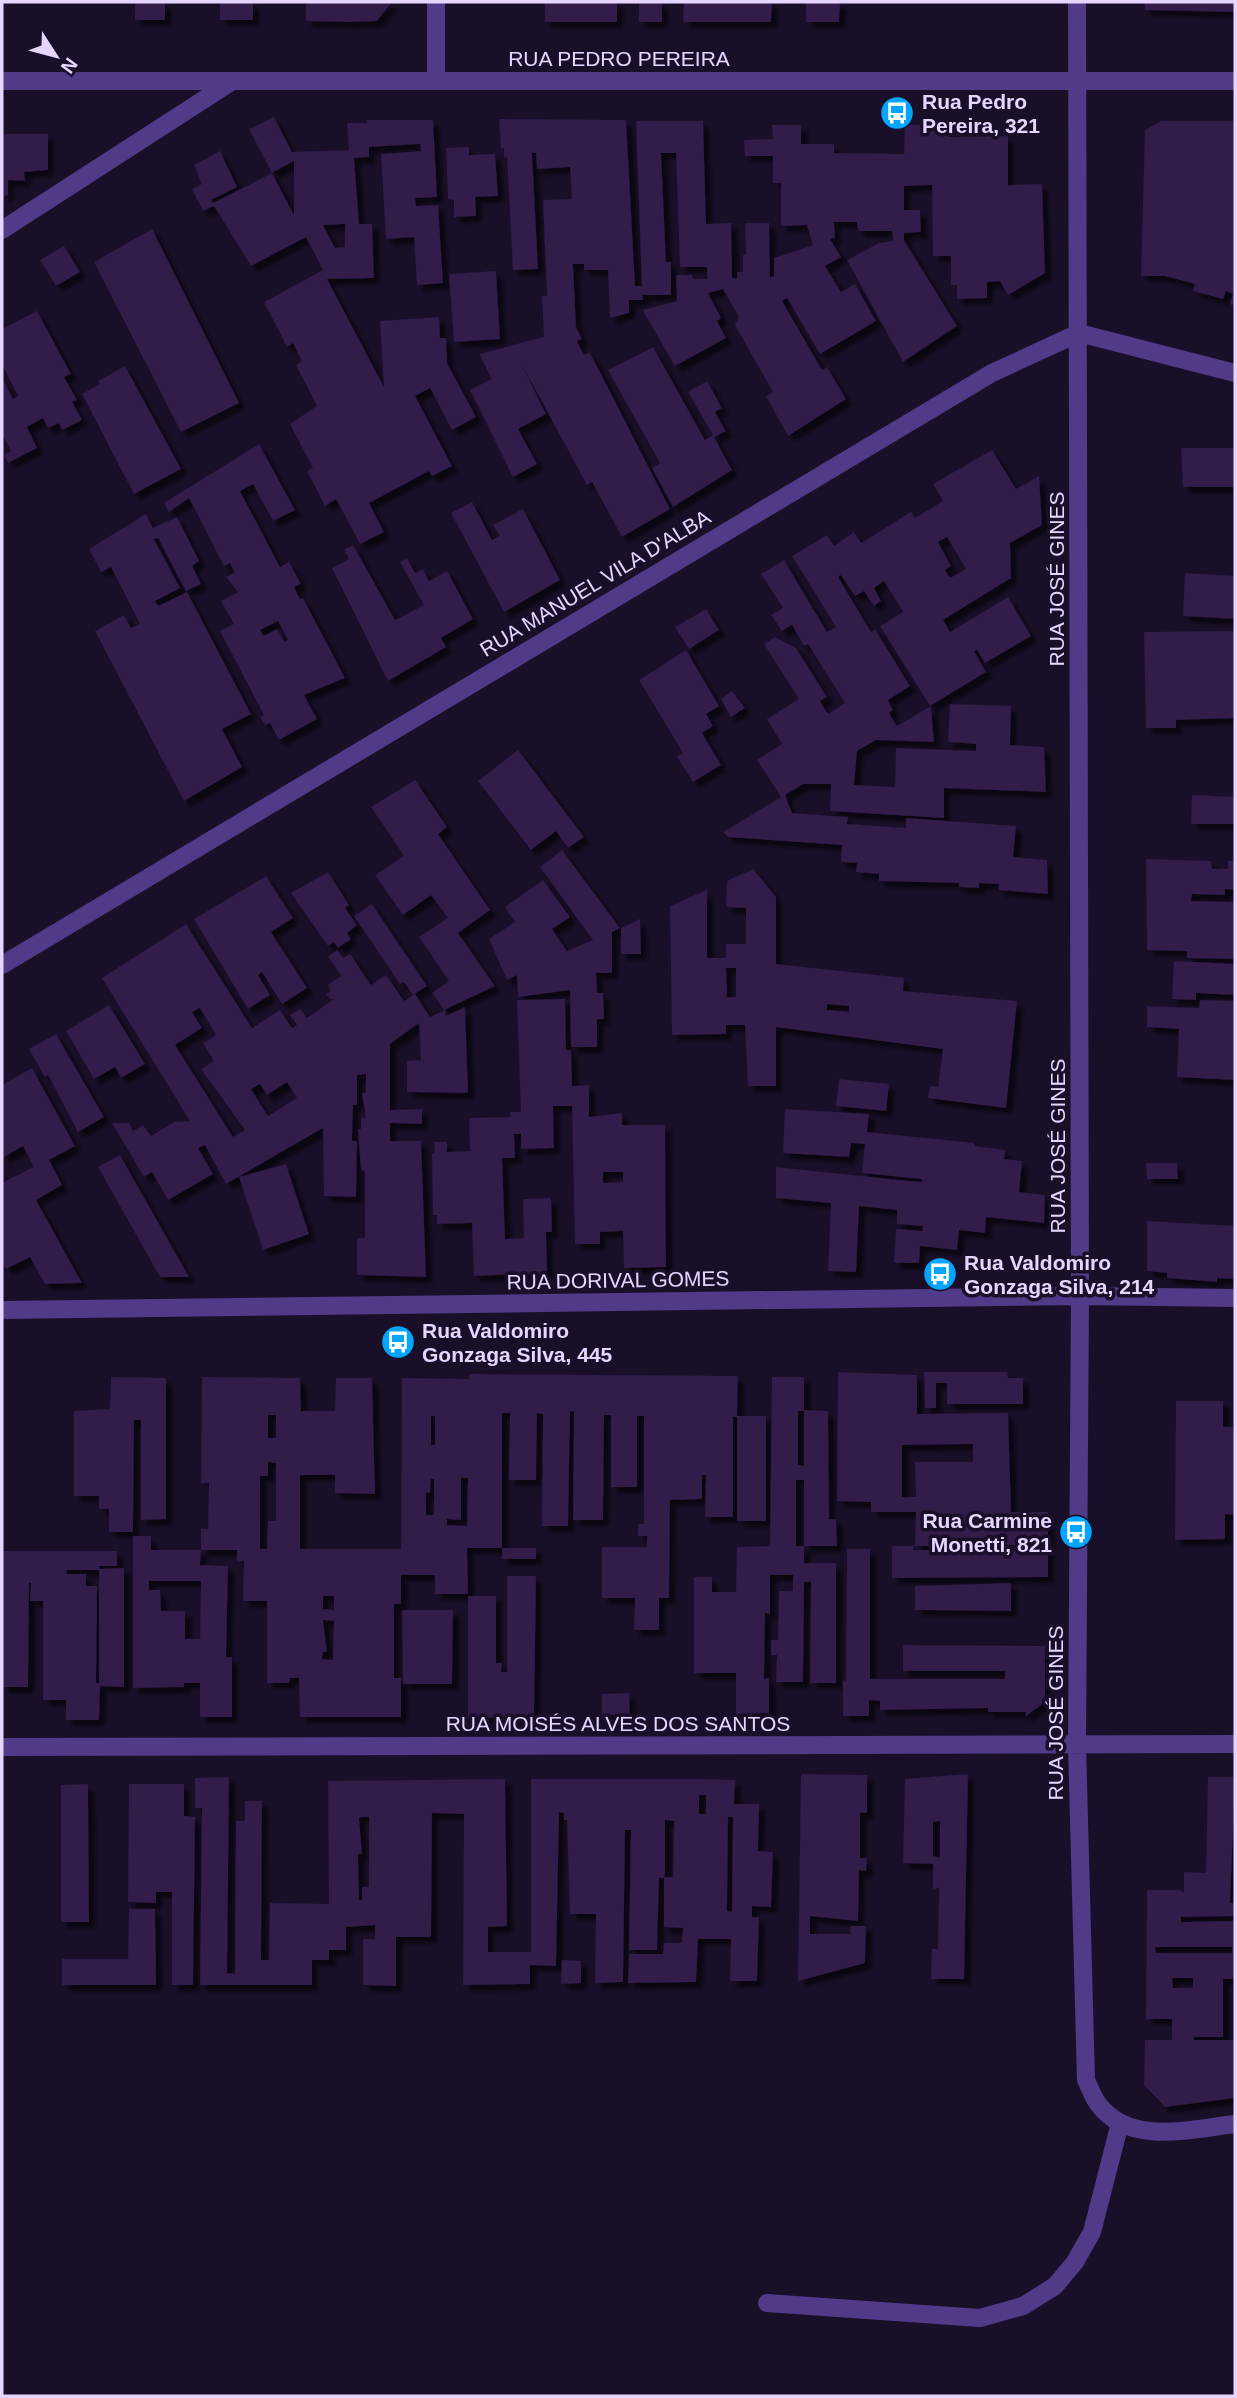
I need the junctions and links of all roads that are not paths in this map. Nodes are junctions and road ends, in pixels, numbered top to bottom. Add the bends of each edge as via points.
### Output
1 (436, 2) edge
2 (1077, 2) edge
3 (436, 80) junction
4 (2, 81) edge
5 (1235, 81) edge
6 (232, 82) junction
7 (1077, 82) junction
8 (2, 230) edge
9 (1079, 332) junction
10 (1235, 373) edge
11 (2, 965) edge
12 (1080, 1296) junction
13 (1235, 1298) edge
14 (2, 1310) edge
15 (1235, 1744) edge
16 (1077, 1745) junction
17 (2, 1747) edge
18 (1120, 2123) junction
19 (1235, 2124) edge
20 (767, 2302) dead end

1 - 3 street
2 - 7 street, RUA JOSÉ GINES
3 - 6 street, RUA PEDRO PEREIRA
3 - 7 street, RUA PEDRO PEREIRA
4 - 6 street, RUA PEDRO PEREIRA
5 - 7 street, RUA PEDRO PEREIRA
6 - 8 street
7 - 9 street, RUA JOSÉ GINES
9 - 10 street
9 - 11 street, RUA MANUEL VILA D'ALBA via 992,373
9 - 12 street, RUA JOSÉ GINES
12 - 13 street, RUA DORIVAL GOMES
12 - 14 street, RUA DORIVAL GOMES
12 - 16 street, RUA JOSÉ GINES
15 - 16 street, RUA MOISÉS ALVES DOS SANTOS
16 - 17 street, RUA MOISÉS ALVES DOS SANTOS
16 - 18 street, RUA JOSÉ GINES via 1086,2080 1099,2106
18 - 19 street, RUA JOSÉ GINES via 1151,2133
18 - 20 street via 1092,2232 1055,2286 1023,2305 980,2318

